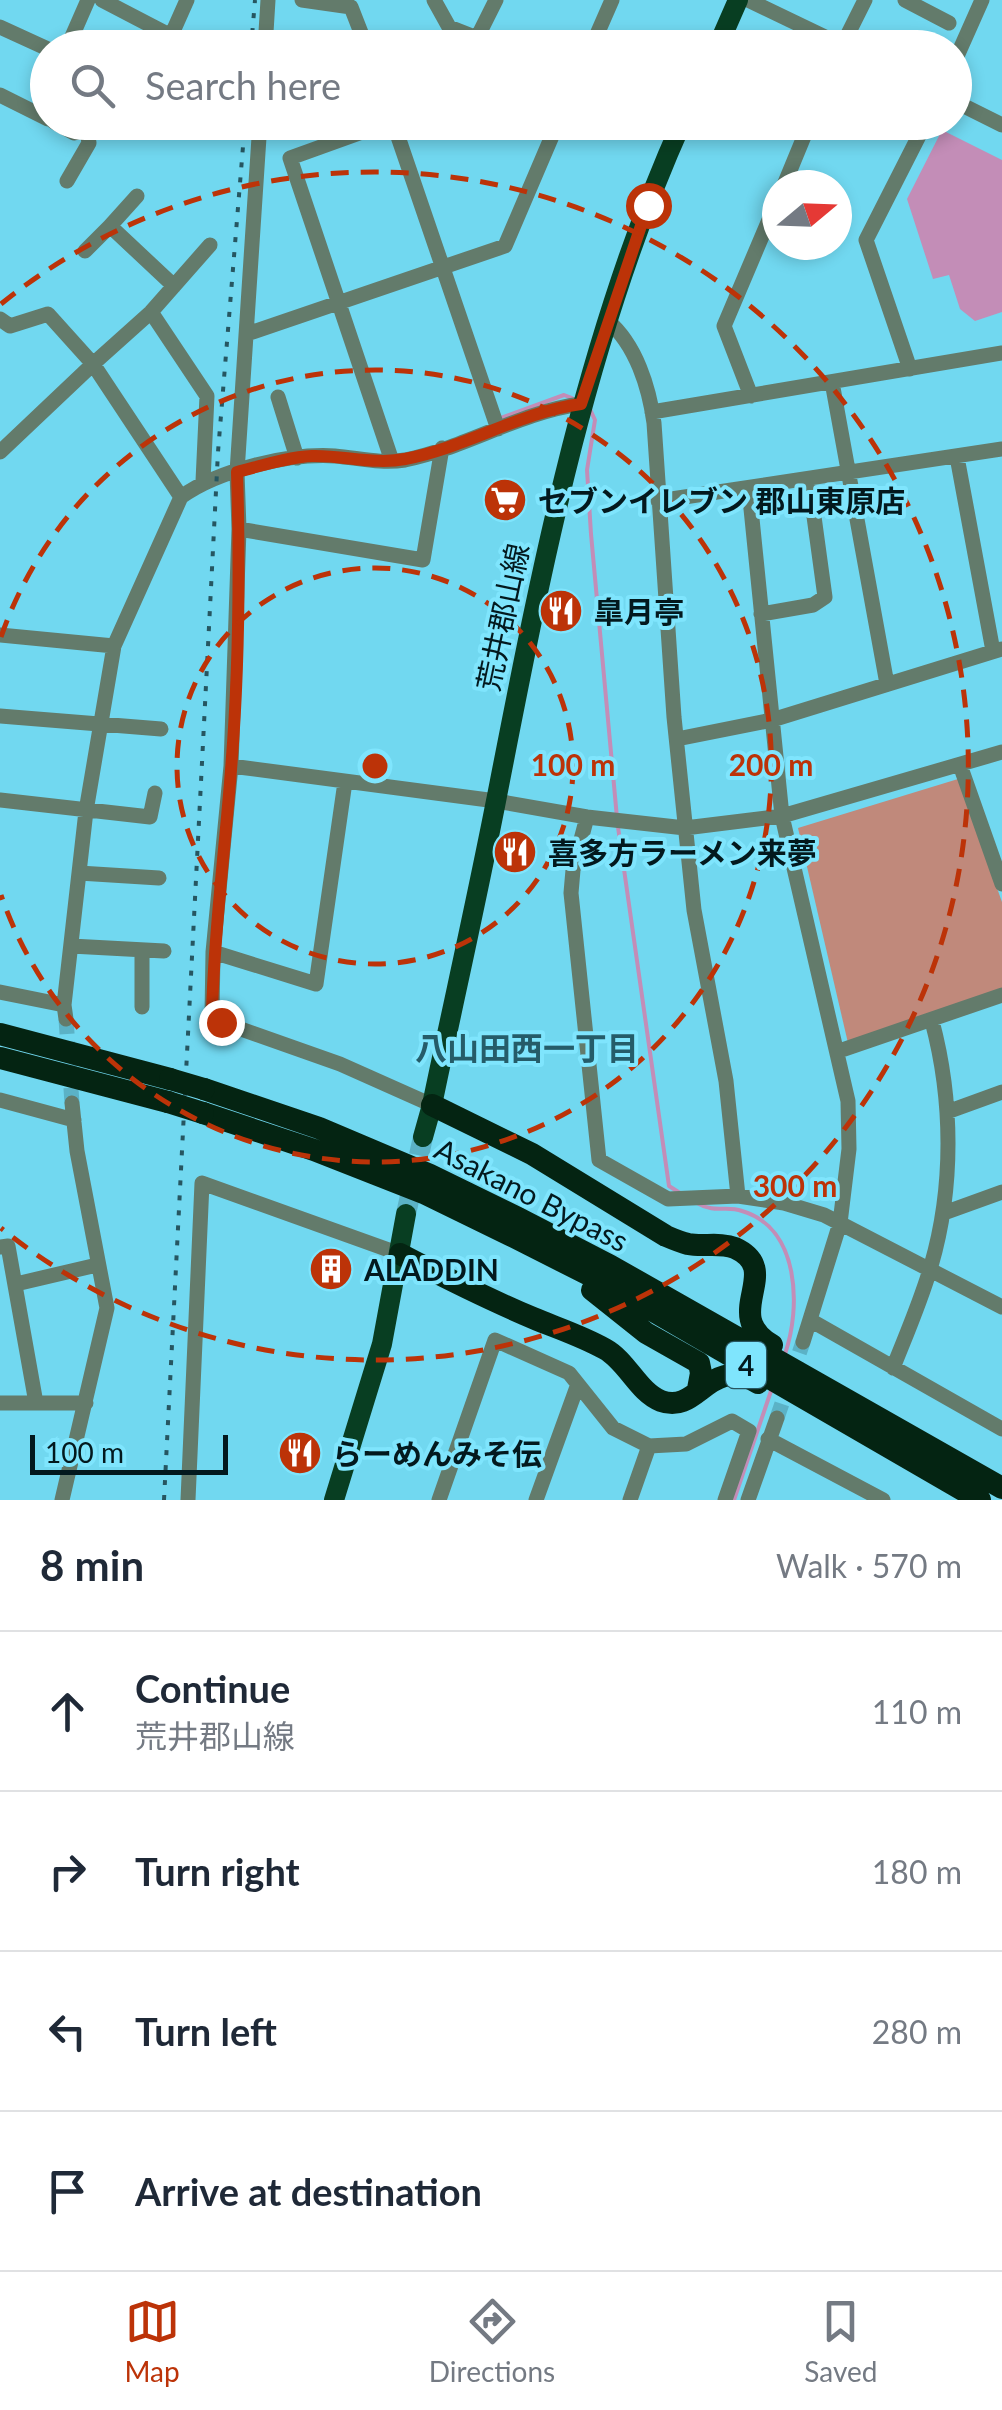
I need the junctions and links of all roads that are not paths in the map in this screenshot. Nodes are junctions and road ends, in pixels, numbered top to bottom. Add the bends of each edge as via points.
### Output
1 (88, 0) edge
2 (102, 0) edge
3 (186, 0) edge
4 (268, 0) edge
5 (302, 0) edge
6 (434, 0) edge
7 (496, 0) edge
8 (612, 0) edge
9 (738, 0) edge
10 (748, 0) edge
11 (865, 0) edge
12 (905, 0) edge
13 (982, 0) edge
14 (355, 4) edge
15 (949, 23) dead end
16 (0, 27) edge
17 (75, 30) edge
18 (160, 30) edge
19 (174, 30) edge
20 (266, 30) edge
21 (362, 30) edge
22 (452, 30) edge
23 (480, 30) edge
24 (599, 30) edge
25 (724, 30) edge
26 (811, 30) edge
27 (851, 30) edge
28 (968, 30) edge
29 (30, 41) edge
30 (0, 95) edge
31 (30, 110) edge
32 (972, 110) edge
33 (1002, 125) edge
34 (89, 140) edge
35 (259, 140) edge
36 (340, 140) edge
37 (397, 140) edge
38 (551, 140) edge
39 (675, 140) edge
40 (803, 140) edge
41 (917, 140) edge
42 (790, 170) edge
43 (68, 181) dead end
44 (138, 196) dead end
45 (110, 226) junction
46 (762, 236) edge
47 (210, 245) dead end
48 (85, 251) dead end
49 (443, 269) junction
50 (174, 286) junction
51 (338, 304) junction
52 (151, 312) junction
53 (0, 319) edge
54 (608, 321) junction
55 (247, 334) junction
56 (1002, 353) edge
57 (93, 364) junction
58 (910, 369) junction
59 (832, 382) junction
60 (750, 396) junction
61 (278, 397) dead end
62 (581, 404) junction
63 (652, 412) junction
64 (498, 429) junction
65 (442, 448) junction
66 (1002, 449) edge
67 (0, 452) edge
68 (957, 457) junction
69 (297, 458) junction
70 (392, 461) junction
71 (237, 472) junction
72 (849, 473) junction
73 (809, 480) junction
74 (203, 481) junction
75 (748, 490) junction
76 (181, 497) junction
77 (658, 501) junction
78 (239, 529) junction
79 (761, 614) junction
80 (0, 635) edge
81 (114, 646) junction
82 (998, 650) edge
83 (887, 684) junction
84 (0, 716) edge
85 (772, 720) junction
86 (98, 725) junction
87 (160, 729) dead end
88 (678, 740) junction
89 (1002, 752) edge
90 (960, 765) junction
91 (232, 766) junction
92 (345, 782) junction
93 (156, 793) dead end
94 (0, 800) edge
95 (496, 800) junction
96 (86, 811) junction
97 (782, 816) junction
98 (587, 817) junction
99 (685, 828) junction
100 (78, 873) junction
101 (159, 878) dead end
102 (1002, 884) edge
103 (70, 946) junction
104 (142, 950) junction
105 (164, 951) dead end
106 (213, 952) junction
107 (0, 992) edge
108 (1002, 995) edge
109 (142, 1007) dead end
110 (932, 1021) junction
111 (0, 1034) edge
112 (839, 1052) junction
113 (0, 1058) edge
114 (169, 1091) junction
115 (1002, 1092) edge
116 (0, 1100) edge
117 (204, 1101) junction
118 (72, 1103) tunnel mouth
119 (432, 1105) junction
120 (947, 1112) junction
121 (74, 1120) junction
122 (422, 1137) tunnel mouth
123 (1002, 1192) edge
124 (738, 1196) junction
125 (944, 1213) junction
126 (406, 1214) tunnel mouth
127 (840, 1223) junction
128 (510, 1235) junction
129 (0, 1248) edge
130 (400, 1254) junction
131 (97, 1264) junction
132 (611, 1266) junction
133 (930, 1269) junction
134 (16, 1284) junction
135 (749, 1302) junction
136 (1002, 1308) edge
137 (810, 1320) junction
138 (803, 1342) tunnel mouth
139 (893, 1368) junction
140 (578, 1384) junction
141 (698, 1389) junction
142 (0, 1403) edge
143 (86, 1403) junction
144 (36, 1404) junction
145 (822, 1411) junction
146 (777, 1418) tunnel mouth
147 (1002, 1429) edge
148 (768, 1439) junction
149 (648, 1446) junction
150 (968, 1469) junction
151 (851, 1481) junction
152 (1002, 1488) edge
153 (62, 1500) edge
154 (188, 1500) edge
155 (334, 1500) edge
156 (440, 1500) edge
157 (536, 1500) edge
158 (630, 1500) edge
159 (725, 1500) edge
160 (748, 1500) edge
161 (845, 1500) edge
162 (883, 1500) edge
163 (980, 1500) edge

1 - 17 street
2 - 18 street
3 - 19 street
4 - 20 street
5 - 14 street
6 - 22 street
7 - 23 street
8 - 24 street
9 - 25 main road
10 - 26 street
11 - 27 street
12 - 15 street
13 - 28 street
14 - 21 street
16 - 29 street
30 - 31 street
32 - 33 street
34 - 43 street
35 - 55 street
36 - 51 street via 290,158
37 - 49 street
38 - 49 street via 508,244
39 - 54 main road, 荒井郡山線
40 - 42 street
41 - 58 street via 866,240
44 - 45 street
45 - 48 street
45 - 50 street
46 - 60 street via 724,326
47 - 50 street
49 - 51 street
49 - 64 street
50 - 52 street
51 - 55 street
51 - 70 street
52 - 57 street
52 - 74 street via 207,396
53 - 57 street via 10,326 48,314
54 - 62 main road, 荒井郡山線
54 - 63 street via 630,346
55 - 71 street
56 - 58 street
57 - 67 street
57 - 76 street
58 - 59 street
59 - 60 street
59 - 72 street
60 - 63 street
61 - 69 street
62 - 64 street
62 - 95 main road, 荒井郡山線
63 - 77 street
64 - 65 street
65 - 70 street
65 - 78 street via 423,560
66 - 68 street
68 - 72 street
68 - 82 street
69 - 70 street
69 - 71 street
71 - 74 street
71 - 78 street
72 - 73 street
72 - 83 street
73 - 75 street
73 - 79 street via 825,597
74 - 76 street
75 - 77 street
75 - 79 street
76 - 81 street
77 - 88 street
78 - 91 street
79 - 85 street
80 - 81 street
81 - 86 street
82 - 83 street
83 - 85 street
84 - 86 street
85 - 88 street
85 - 97 street
86 - 87 street
86 - 96 street
88 - 99 street
89 - 90 street
90 - 97 street
90 - 102 street
91 - 92 street
91 - 106 street
92 - 95 street
92 - 106 street via 316,984
93 - 96 street via 150,817
94 - 96 street
95 - 98 street
95 - 119 main road, 荒井郡山線
96 - 100 street
97 - 99 street
97 - 112 street
98 - 99 street
98 - 124 street via 572,894 599,1160 668,1199
99 - 124 street
100 - 101 street
100 - 103 street
103 - 104 street
103 - 107 street via 65,1012
104 - 105 street
104 - 109 street
106 - 119 street via 216,1020
108 - 110 street
110 - 112 street
110 - 120 street
111 - 114 highway, Asakano Bypass / 4
112 - 127 street via 849,1133
113 - 114 highway, Asakano Bypass / 4
114 - 117 highway, Asakano Bypass / 4, bridge
115 - 120 street
116 - 121 street
117 - 128 highway, Asakano Bypass / 4
117 - 132 highway, Asakano Bypass / 4 via 318,1128 430,1175
118 - 121 street
119 - 122 main road, 荒井郡山線
119 - 135 highway via 532,1154 666,1236 735,1248 756,1274
120 - 125 street
121 - 131 street
123 - 125 street
124 - 127 street via 784,1203
125 - 133 street
126 - 130 main road
127 - 133 street
127 - 137 street
128 - 141 highway via 646,1333 689,1355 701,1373
128 - 145 highway, Asakano Bypass / 4
129 - 134 street via 8,1246
130 - 141 highway via 605,1349 661,1401 673,1404
130 - 154 street via 202,1183
130 - 155 main road via 382,1344
131 - 134 street
131 - 143 street via 107,1308
132 - 135 highway via 657,1280 720,1314
132 - 150 highway, Asakano Bypass / 4
133 - 136 street
133 - 139 street
134 - 144 street
135 - 150 highway via 751,1326 761,1339 935,1440
137 - 138 street
137 - 139 street
139 - 147 street
140 - 149 street via 613,1428
140 - 156 street via 569,1373 495,1340
140 - 157 street
141 - 145 highway via 719,1376 745,1375 801,1408
142 - 144 street
143 - 144 street
143 - 153 street
145 - 163 highway, Asakano Bypass / 4
146 - 148 street
148 - 151 street
148 - 160 street
149 - 158 street
149 - 159 street via 686,1444 732,1420 749,1431
150 - 152 highway, Asakano Bypass / 4
151 - 161 street
151 - 162 street

